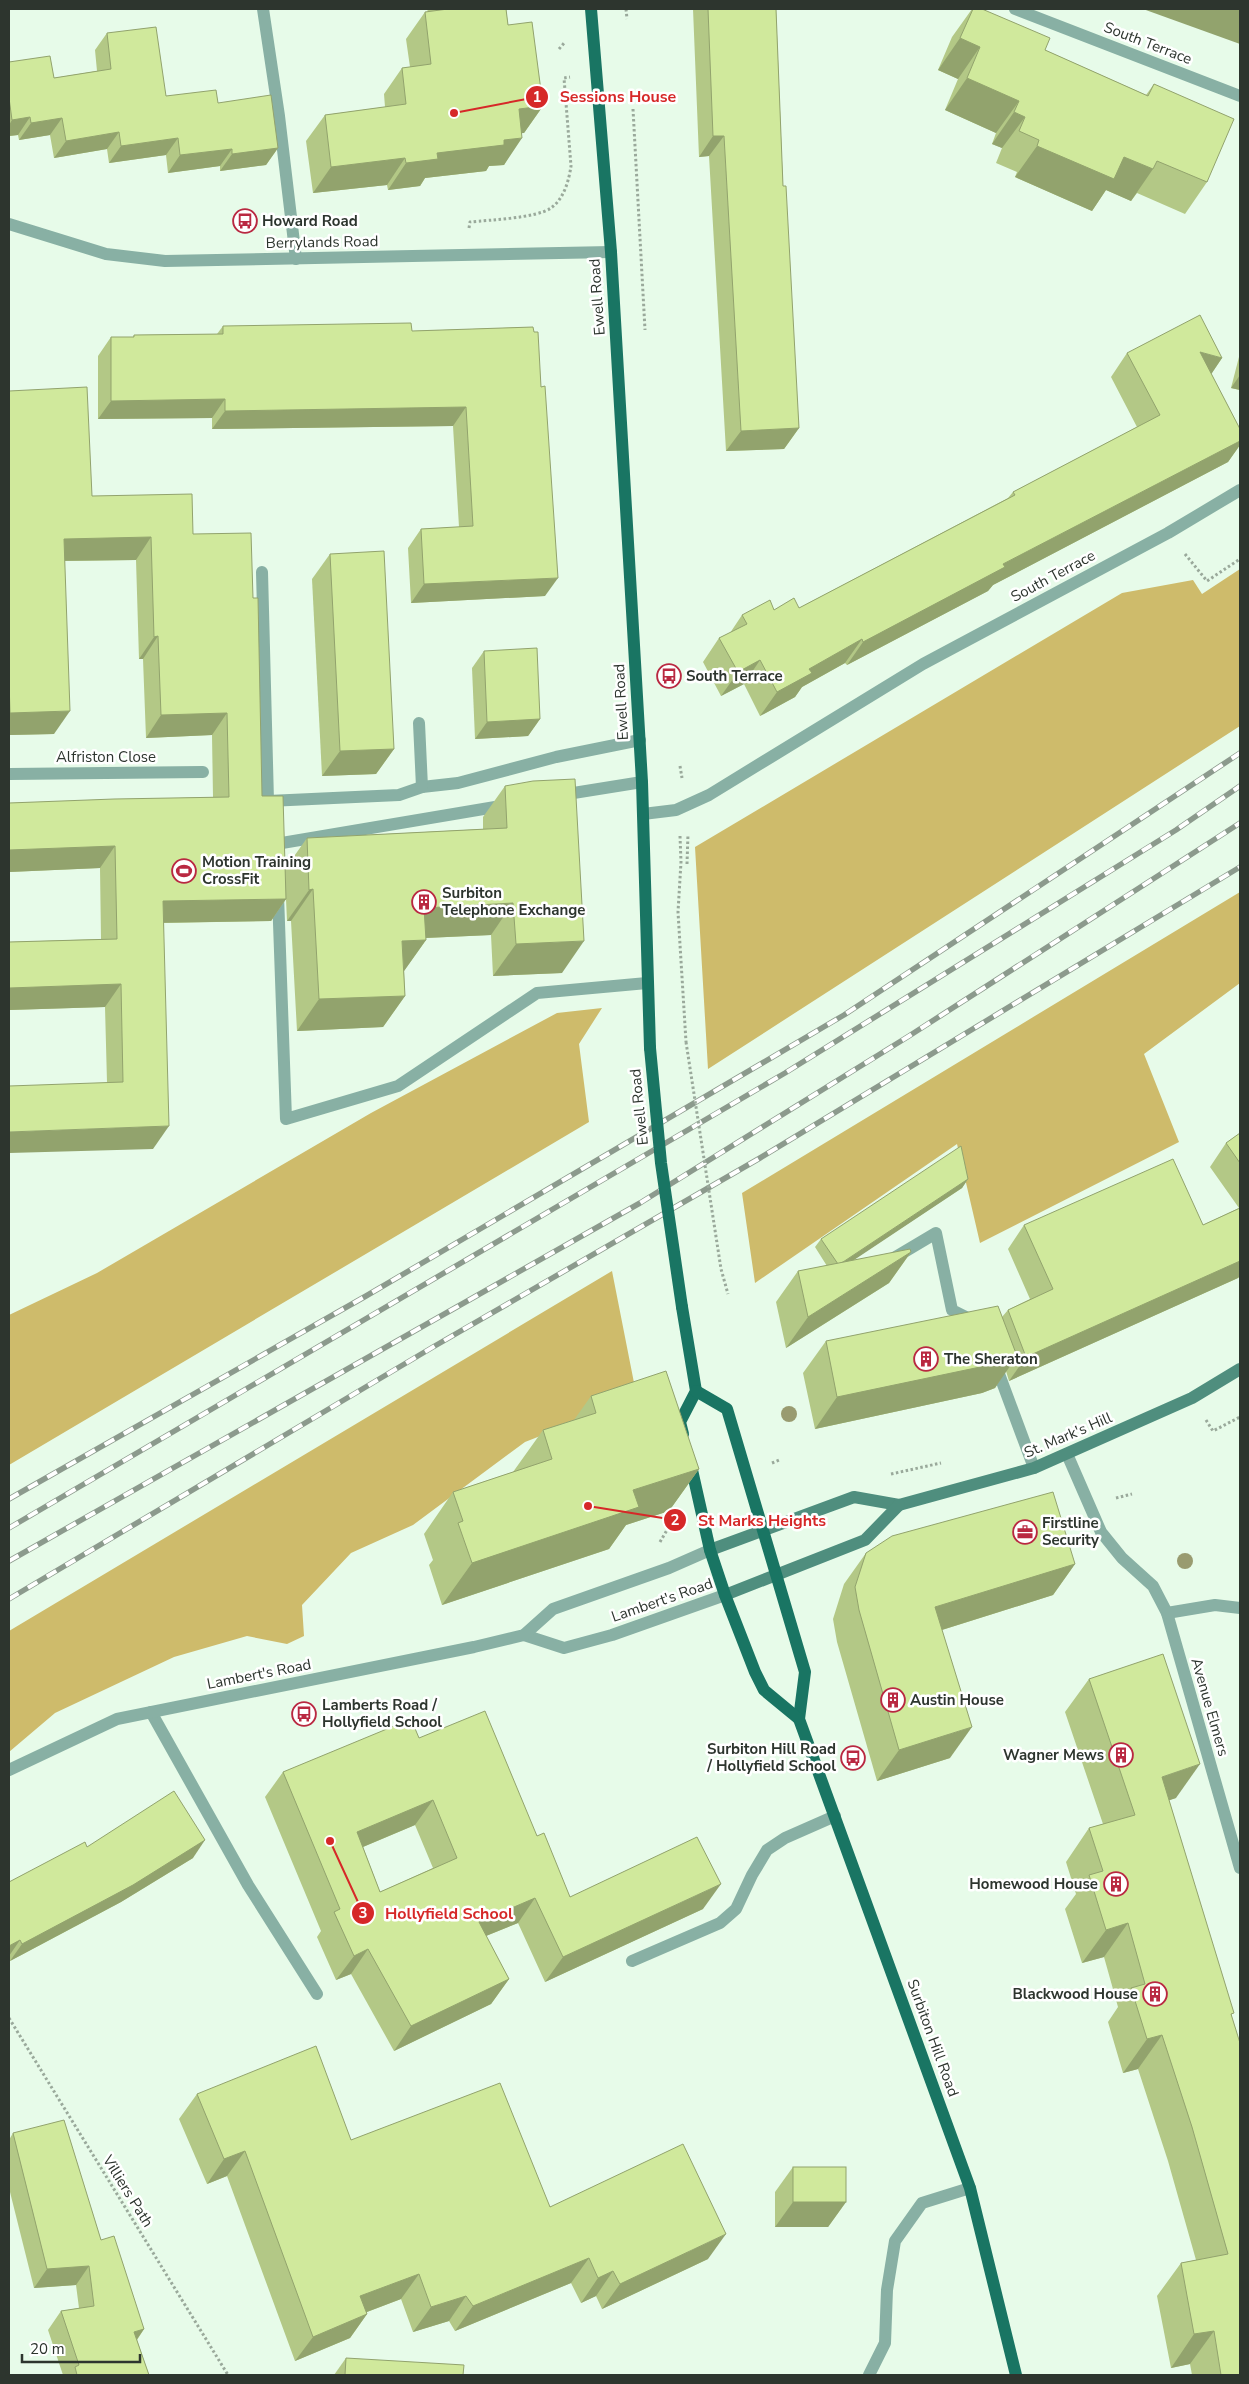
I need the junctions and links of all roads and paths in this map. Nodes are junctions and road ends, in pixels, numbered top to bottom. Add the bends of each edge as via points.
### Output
1 (263, 9) edge
2 (591, 9) edge
3 (626, 9) edge
4 (1015, 9) edge
5 (627, 19) dead end
6 (564, 78) dead end
7 (1240, 96) edge
8 (470, 222) dead end
9 (9, 224) edge
10 (611, 252) junction
11 (296, 259) junction
12 (1240, 490) edge
13 (1168, 533) junction
14 (1240, 559) edge
15 (262, 572) dead end
16 (419, 723) dead end
17 (640, 740) junction
18 (203, 772) dead end
19 (9, 774) edge
20 (642, 782) junction
21 (422, 788) junction
22 (546, 798) edge
23 (517, 803) edge
24 (643, 814) junction
25 (688, 826) dead end
26 (681, 862) dead end
27 (277, 864) edge
28 (687, 864) dead end
29 (277, 883) edge
30 (647, 983) junction
31 (885, 1264) edge
32 (728, 1294) dead end
33 (983, 1333) edge
34 (990, 1350) edge
35 (1240, 1369) edge
36 (696, 1390) junction
37 (1240, 1417) edge
38 (1209, 1424) dead end
39 (1067, 1454) junction
40 (778, 1460) dead end
41 (950, 1460) dead end
42 (772, 1463) dead end
43 (1034, 1468) junction
44 (884, 1476) dead end
45 (1132, 1494) dead end
46 (1118, 1497) dead end
47 (898, 1506) junction
48 (763, 1531) junction
49 (710, 1550) junction
50 (776, 1576) junction
51 (725, 1595) junction
52 (1240, 1608) edge
53 (1167, 1612) junction
54 (524, 1635) junction
55 (151, 1712) junction
56 (799, 1719) junction
57 (9, 1770) edge
58 (835, 1816) junction
59 (1240, 1868) edge
60 (632, 1961) dead end
61 (317, 1994) dead end
62 (9, 2018) edge
63 (970, 2188) junction
64 (228, 2375) edge
65 (869, 2375) edge
66 (1016, 2375) edge

1 - 11 street
2 - 10 main road, Ewell Road
3 - 5 path
4 - 7 street, South Terrace
6 - 8 path via 571,166 562,195 551,208 527,215
9 - 11 street, Berrylands Road via 106,254 155,260
10 - 11 street, Berrylands Road
10 - 17 main road, Ewell Road
12 - 13 street, South Terrace
13 - 14 path via 1207,580
13 - 24 street, South Terrace via 923,664 710,795 676,810
15 - 21 street via 268,801 399,795
16 - 21 street
17 - 20 main road, Ewell Road
17 - 21 street via 556,757 458,783
18 - 19 street, Alfriston Close
20 - 22 street
20 - 24 main road, Ewell Road
23 - 27 street via 276,844
24 - 30 main road, Ewell Road
25 - 28 path
26 - 32 path, bridge via 678,912 686,1042 721,1269
29 - 30 street via 286,1118 398,1086 537,993
30 - 36 main road, Ewell Road, bridge via 661,1163
31 - 33 street via 936,1233 952,1310 980,1324
34 - 43 street
35 - 39 main road, St. Mark's Hill via 1192,1398
36 - 48 main road via 727,1409
36 - 49 main road via 680,1422
37 - 38 path via 1213,1431
39 - 43 main road, St. Mark's Hill
39 - 53 street, Avenue Elmers via 1101,1532 1153,1586
40 - 42 path
41 - 44 path
43 - 47 main road, St. Mark's Hill
45 - 46 path
47 - 48 main road, St. Mark's Hill via 854,1497
47 - 50 main road via 865,1540
48 - 49 main road, St. Mark's Hill
48 - 50 main road, Surbiton Hill Road
49 - 51 main road, Surbiton Hill Road
49 - 54 street, Lambert's Road via 553,1609
50 - 51 main road
50 - 56 main road, Surbiton Hill Road via 805,1672
51 - 54 street, Lambert's Road via 612,1635 564,1648
51 - 56 main road, Surbiton Hill Road via 764,1690
52 - 53 street via 1215,1605
53 - 59 street, Avenue Elmers
54 - 55 street, Lambert's Road
55 - 57 street, Lambert's Road via 117,1719
55 - 61 street via 248,1885
56 - 58 main road, Surbiton Hill Road
58 - 60 street via 785,1838 767,1850 736,1909 720,1923
58 - 63 main road, Surbiton Hill Road
62 - 64 path, Villiers Path
63 - 65 street via 922,2203 895,2240 887,2290 885,2343
63 - 66 main road, Surbiton Hill Road

